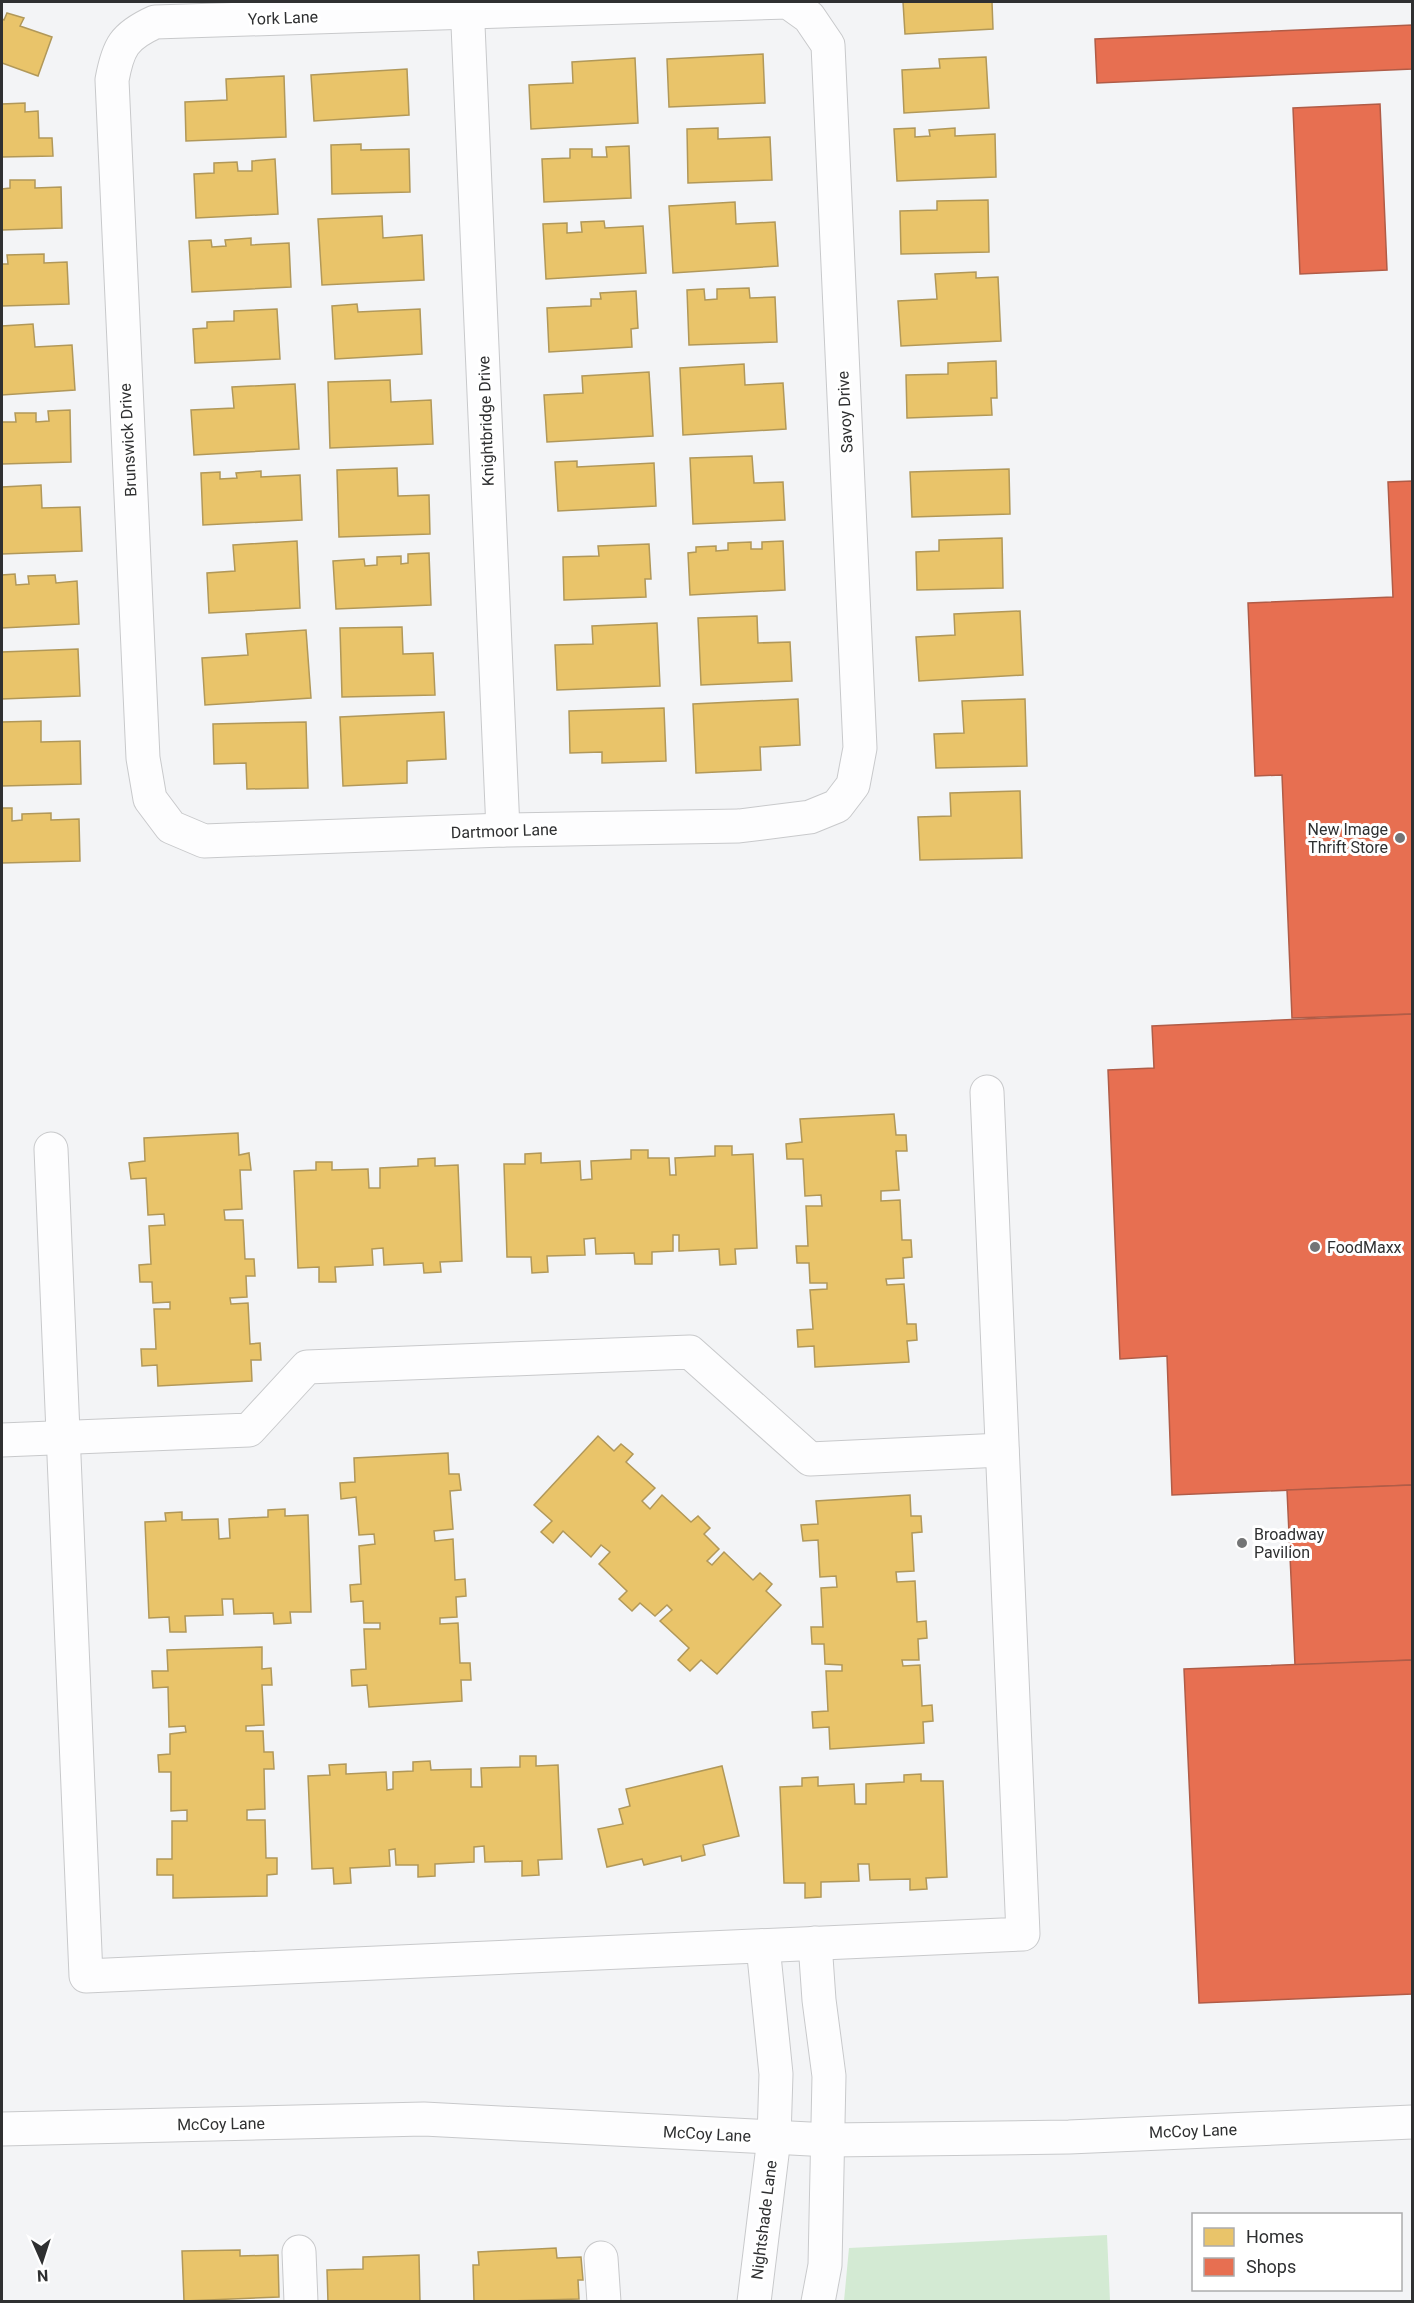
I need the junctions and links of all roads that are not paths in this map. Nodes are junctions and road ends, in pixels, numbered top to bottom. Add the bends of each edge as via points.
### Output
1 (465, 5) edge
2 (809, 17) joint
3 (122, 48) joint
4 (837, 807) joint
5 (171, 827) joint
6 (502, 830) junction
7 (987, 1092) dead end
8 (51, 1149) dead end
9 (63, 1438) junction
10 (2, 1440) edge
11 (1002, 1450) junction
12 (815, 1943) junction
13 (763, 1946) junction
14 (1413, 2122) edge
15 (2, 2129) edge
16 (774, 2138) junction
17 (829, 2140) junction
18 (299, 2252) dead end
19 (601, 2259) dead end
20 (302, 2301) edge
21 (604, 2301) edge
22 (754, 2301) edge
23 (818, 2301) edge

1 - 2 street, York Lane via 788,2
1 - 3 street, York Lane via 155,22 134,32
1 - 6 street, Knightbridge Drive
2 - 4 street, Savoy Drive via 828,45 860,748 853,785
3 - 5 street, Brunswick Drive via 112,80 142,758 150,799
4 - 6 street, Dartmoor Lane via 810,817 739,825
5 - 6 street, Dartmoor Lane via 204,841
7 - 11 street
8 - 9 street
9 - 10 street
9 - 11 street via 249,1430 307,1367 690,1352 810,1459
9 - 13 street via 86,1976
11 - 12 street via 1023,1934
12 - 13 street
12 - 17 street via 829,2076
13 - 16 street, Nightshade Lane via 776,2074
14 - 17 street, McCoy Lane via 1069,2137
15 - 16 street, McCoy Lane via 424,2119
16 - 17 street, McCoy Lane
16 - 22 street, Nightshade Lane
17 - 23 street via 825,2265
18 - 20 street
19 - 21 street

